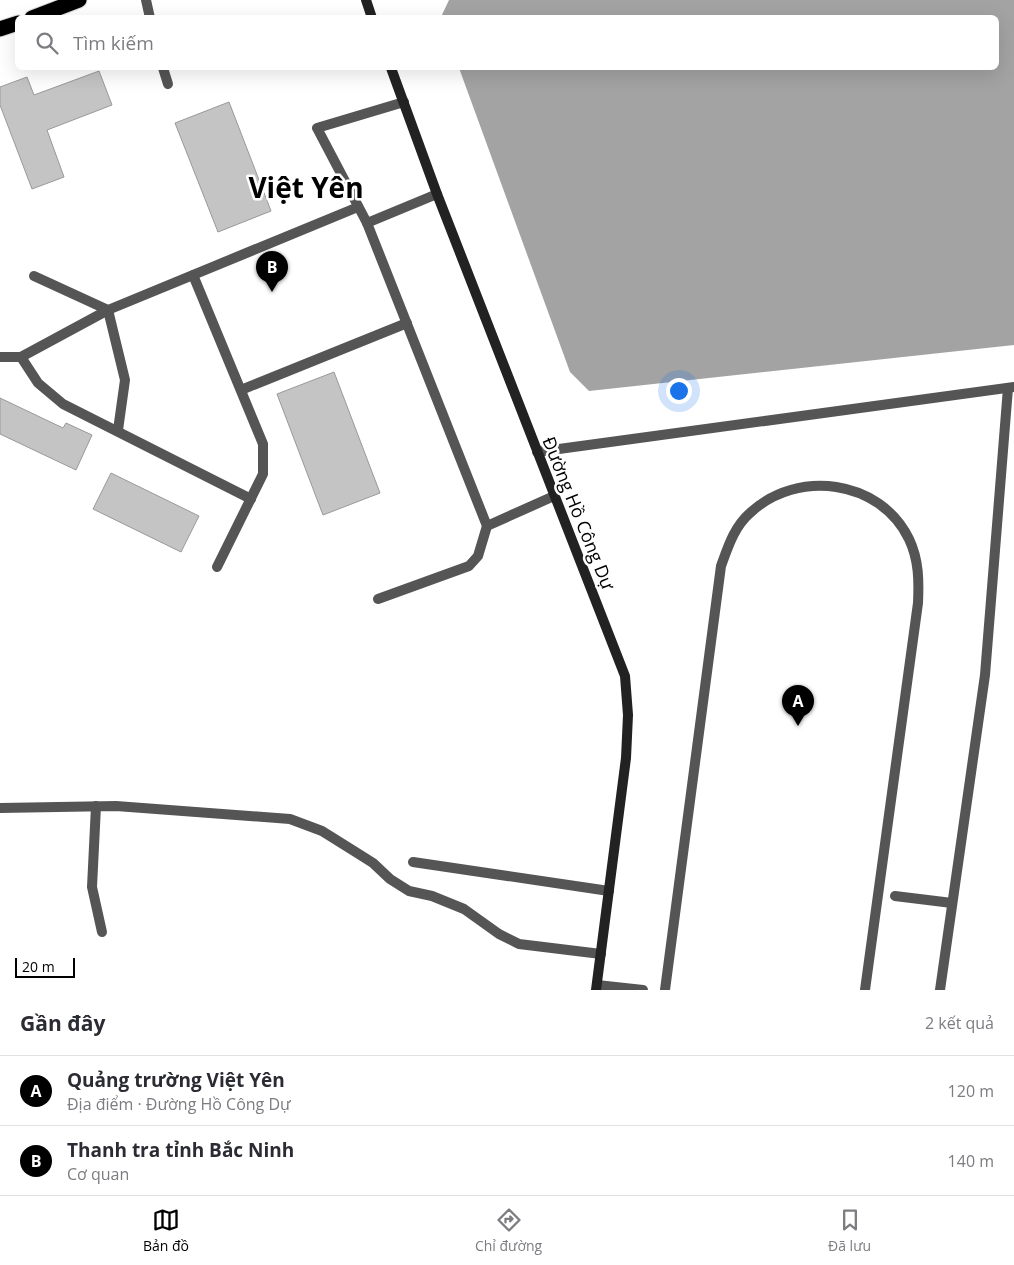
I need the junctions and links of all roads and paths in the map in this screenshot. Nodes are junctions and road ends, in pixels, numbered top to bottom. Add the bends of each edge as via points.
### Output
1 (79, 0) edge
2 (146, 0) edge
3 (366, 0) edge
4 (40, 15) edge
5 (149, 15) edge
6 (371, 15) edge
7 (15, 24) edge
8 (0, 29) edge
9 (164, 70) edge
10 (392, 70) edge
11 (168, 84) dead end
12 (404, 102) junction
13 (437, 194) junction
14 (358, 207) junction
15 (368, 223) junction
16 (193, 275) junction
17 (34, 276) dead end
18 (108, 310) junction
19 (407, 323) junction
20 (21, 357) junction
21 (0, 358) edge
22 (1011, 388) edge
23 (241, 390) junction
24 (118, 430) junction
25 (537, 452) junction
26 (554, 496) junction
27 (251, 499) junction
28 (487, 526) junction
29 (217, 567) dead end
30 (378, 599) dead end
31 (96, 806) junction
32 (0, 808) edge
33 (413, 862) dead end
34 (609, 891) junction
35 (895, 896) dead end
36 (952, 903) junction
37 (102, 932) dead end
38 (601, 954) junction
39 (597, 987) edge
40 (643, 990) edge
41 (666, 990) edge
42 (865, 990) edge
43 (940, 990) edge

1 - 4 highway
2 - 5 street
3 - 6 street
7 - 8 highway
9 - 11 street
10 - 12 street, Đường Hồ Công Dự
12 - 13 street, Đường Hồ Công Dự
12 - 14 street via 318,128
13 - 15 street
13 - 25 street, Đường Hồ Công Dự
14 - 15 street
14 - 16 street
15 - 19 street
16 - 18 street
16 - 23 street
17 - 18 street
18 - 20 street
18 - 24 street via 125,380
19 - 23 street
19 - 28 street
20 - 21 street
20 - 24 street via 38,383 63,404
22 - 25 street
22 - 36 street via 985,675
23 - 27 street via 263,444 262,474
24 - 27 street
25 - 26 street, Đường Hồ Công Dự
26 - 28 street
26 - 34 street, Đường Hồ Công Dự via 626,676 626,758
27 - 29 street
28 - 30 street via 478,556 469,566
31 - 32 street
31 - 37 street via 92,887
31 - 38 street via 290,819 322,831 373,862 408,891 432,896 464,909 519,944
33 - 34 street
34 - 38 street, Đường Hồ Công Dự
35 - 36 street
36 - 43 street
38 - 39 street, Đường Hồ Công Dự
39 - 40 street
41 - 42 street via 721,566 731,538 749,513 774,495 802,486 832,485 864,494 890,513 909,539 919,570 918,603

